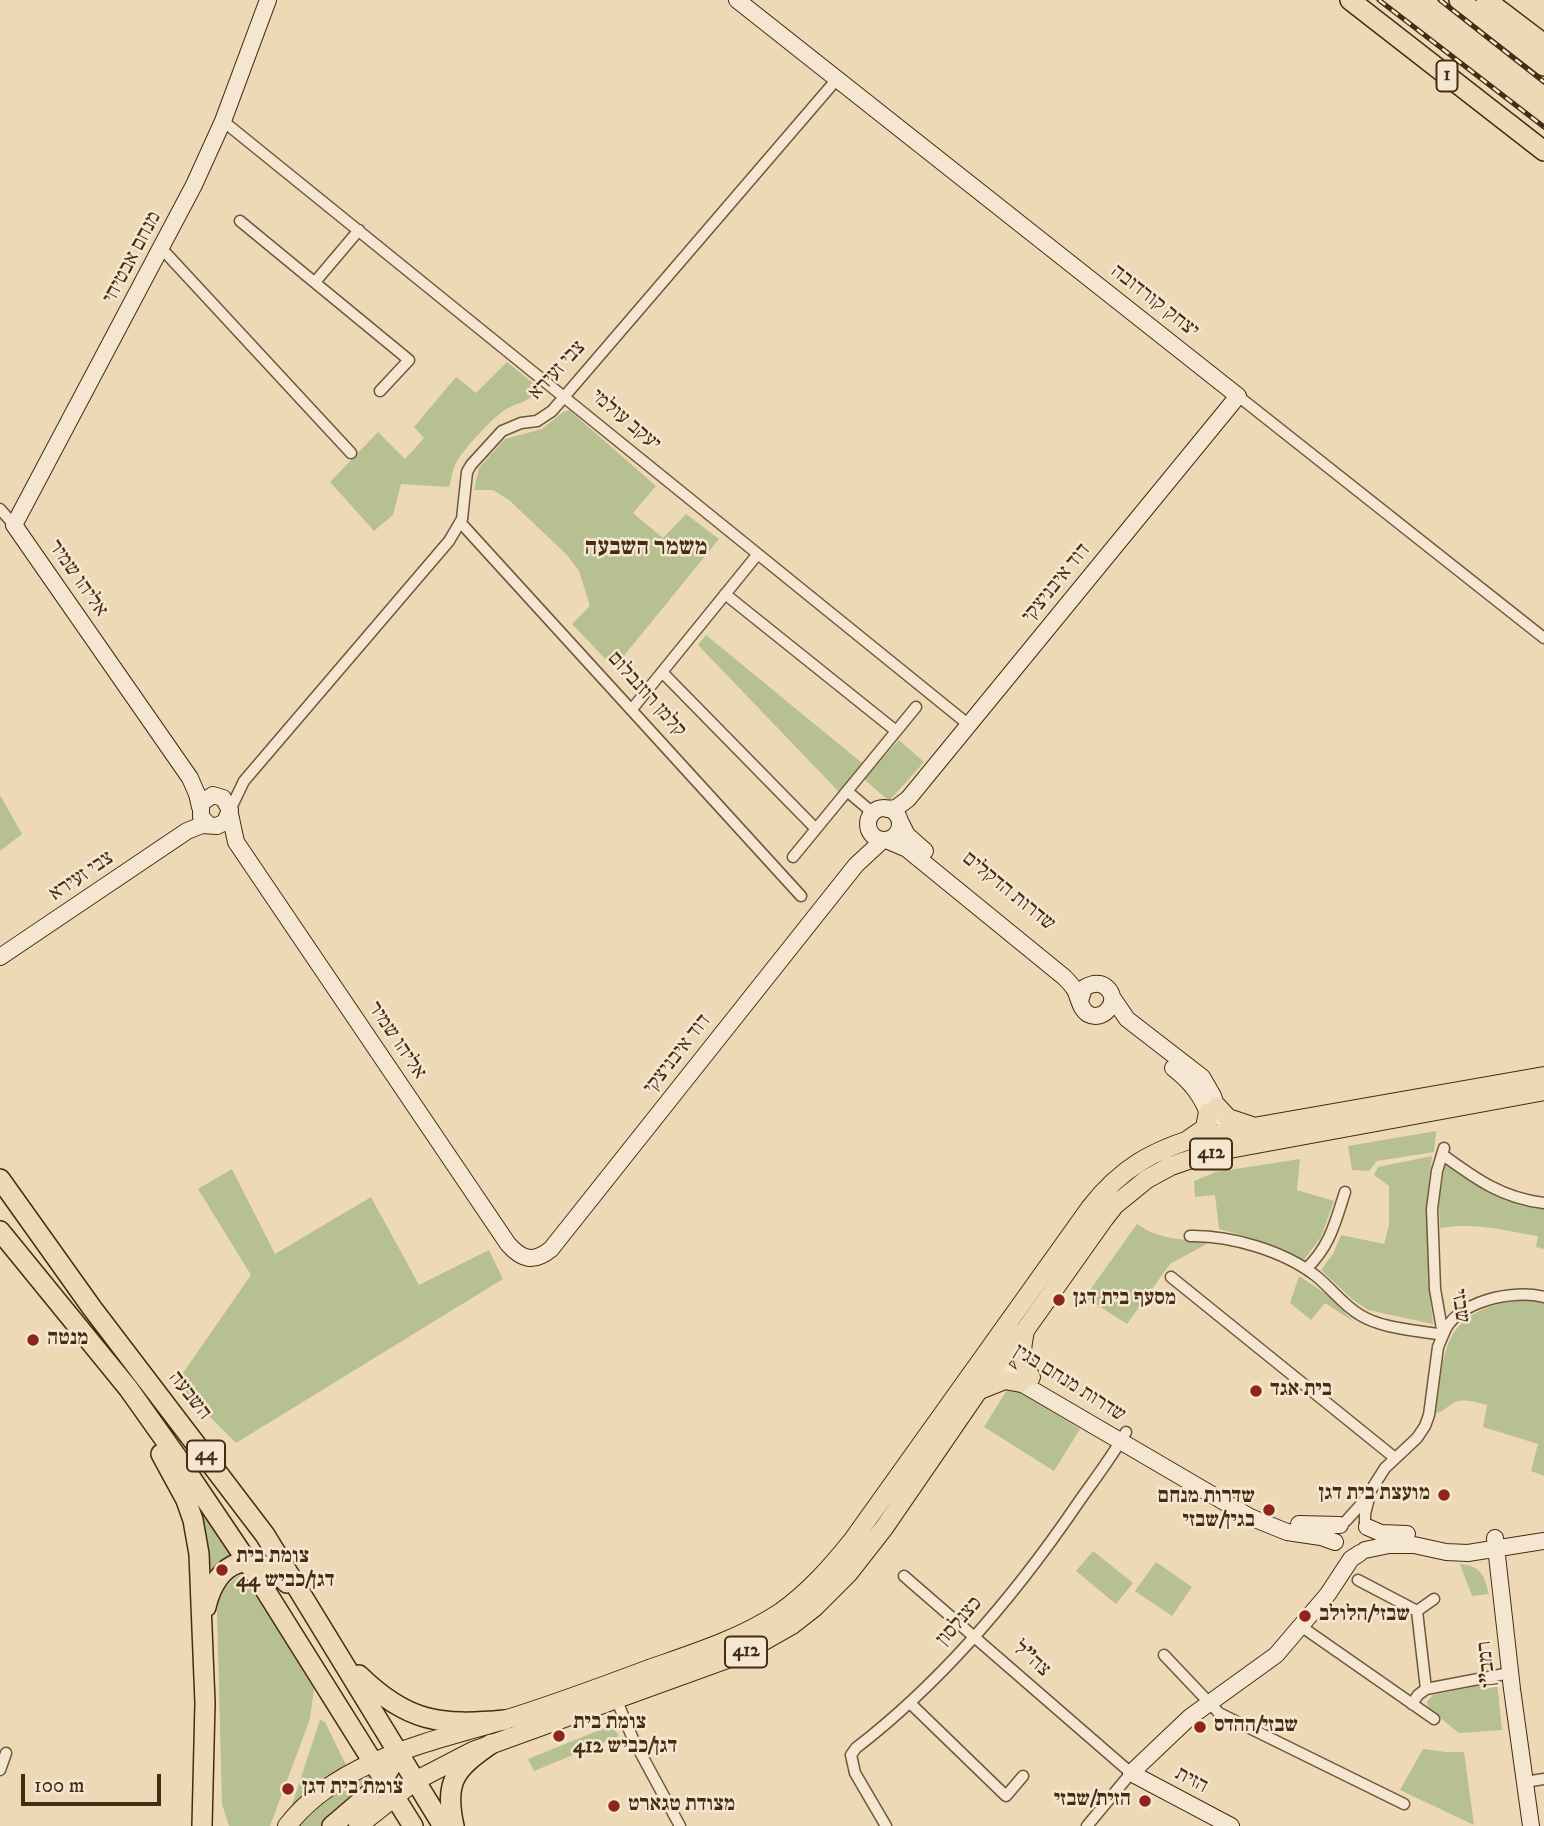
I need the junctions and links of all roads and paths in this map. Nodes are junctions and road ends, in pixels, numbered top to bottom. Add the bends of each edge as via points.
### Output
1 (268, 0) edge
2 (737, 0) edge
3 (1350, 0) edge
4 (1459, 0) edge
5 (1486, 0) edge
6 (1544, 44) edge
7 (1544, 66) edge
8 (837, 79) junction
9 (223, 121) junction
10 (1544, 151) edge
11 (240, 221) dead end
12 (359, 230) junction
13 (162, 249) junction
14 (315, 282) junction
15 (380, 391) dead end
16 (1238, 396) junction
17 (566, 397) junction
18 (351, 453) dead end
19 (0, 509) edge
20 (460, 522) junction
21 (14, 525) junction
22 (757, 555) junction
23 (725, 594) junction
24 (1544, 638) edge
25 (662, 672) junction
26 (916, 707) dead end
27 (632, 709) junction
28 (969, 725) junction
29 (896, 731) junction
30 (190, 778) junction
31 (244, 781) junction
32 (848, 791) junction
33 (216, 795) junction
34 (908, 799) junction
35 (230, 812) junction
36 (205, 817) junction
37 (876, 817) junction
38 (900, 821) junction
39 (816, 829) junction
40 (885, 840) junction
41 (236, 842) junction
42 (793, 857) dead end
43 (856, 865) junction
44 (801, 896) dead end
45 (0, 957) edge
46 (1098, 983) junction
47 (1112, 997) junction
48 (1080, 1001) junction
49 (1099, 1016) junction
50 (1544, 1076) edge
51 (1544, 1091) edge
52 (1212, 1109) junction
53 (1255, 1127) junction
54 (1221, 1139) junction
55 (1186, 1141) junction
56 (0, 1179) edge
57 (1345, 1192) dead end
58 (1544, 1203) edge
59 (0, 1231) edge
60 (1190, 1236) dead end
61 (525, 1258) joint
62 (1306, 1269) junction
63 (1171, 1277) dead end
64 (1544, 1297) edge
65 (1026, 1329) junction
66 (82, 1334) junction
67 (1443, 1335) junction
68 (996, 1359) junction
69 (1026, 1380) junction
70 (980, 1390) junction
71 (1123, 1437) junction
72 (1395, 1458) junction
73 (1371, 1492) junction
74 (1343, 1523) junction
75 (1366, 1526) junction
76 (1544, 1530) edge
77 (1544, 1541) edge
78 (1496, 1543) junction
79 (1336, 1544) junction
80 (1362, 1551) junction
81 (1468, 1553) junction
82 (247, 1561) junction
83 (904, 1576) dead end
84 (1500, 1577) junction
85 (1358, 1580) dead end
86 (1334, 1586) junction
87 (1434, 1599) dead end
88 (312, 1609) junction
89 (1416, 1611) junction
90 (203, 1620) junction
91 (1302, 1626) junction
92 (974, 1636) junction
93 (1164, 1656) dead end
94 (341, 1659) junction
95 (1510, 1672) junction
96 (1426, 1689) junction
97 (613, 1691) junction
98 (1209, 1702) junction
99 (205, 1703) junction
100 (911, 1703) junction
101 (1412, 1704) junction
102 (1434, 1719) dead end
103 (505, 1720) junction
104 (491, 1744) junction
105 (6, 1753) dead end
106 (398, 1754) junction
107 (0, 1770) edge
108 (1131, 1773) junction
109 (1023, 1776) dead end
110 (384, 1779) junction
111 (1544, 1779) edge
112 (415, 1781) junction
113 (1525, 1782) junction
114 (1404, 1804) dead end
115 (1224, 1824) edge
116 (202, 1826) edge
117 (215, 1826) edge
118 (287, 1826) edge
119 (332, 1826) edge
120 (358, 1826) edge
121 (413, 1826) edge
122 (443, 1826) edge
123 (454, 1826) edge
124 (680, 1826) edge
125 (887, 1826) edge
126 (1087, 1826) edge
127 (1531, 1826) edge

1 - 9 street, מנחם אבטיחי
2 - 8 street, יצחק קורדובה
3 - 10 highway, 1
4 - 7 highway
5 - 6 highway
8 - 16 street, יצחק קורדובה
8 - 17 street, צבי זעירא
9 - 12 street, יעקב עולמי
9 - 13 street, מנחם אבטיחי
11 - 14 street
12 - 14 street
12 - 17 street, יעקב עולמי
13 - 18 street
13 - 21 street, מנחם אבטיחי
14 - 15 street via 409,360
16 - 24 street, יצחק קורדובה
16 - 28 street, דוד איבניצקי
17 - 20 street, צבי זעירא via 544,418 502,432 471,465
17 - 22 street, יעקב עולמי
19 - 21 street, אליהו שמיר
20 - 27 street, קלמן רוזנבלום
20 - 31 street, צבי זעירא via 449,541
21 - 30 street, אליהו שמיר
22 - 23 street
22 - 28 street, יעקב עולמי
23 - 25 street
23 - 29 street
25 - 27 street
25 - 39 street
26 - 29 street
27 - 44 street, קלמן רוזנבלום
28 - 34 street, דוד איבניצקי
29 - 32 street
30 - 33 street, אליהו שמיר
30 - 36 street, אליהו שמיר
31 - 33 street, צבי זעירא
31 - 35 street, צבי זעירא
32 - 37 street
32 - 39 street
33 - 35 street via 227,801
33 - 36 street via 204,799
34 - 37 street, דוד איבניצקי
34 - 38 street, דוד איבניצקי
35 - 36 street via 221,824
35 - 41 street, אליהו שמיר
36 - 41 street, אליהו שמיר
36 - 45 street, צבי זעירא via 197,818 187,831
37 - 38 street, שדרות הדקלים via 896,813
37 - 40 street, שדרות הדקלים via 877,838
37 - 43 street, דוד איבניצקי
38 - 40 street, דוד איבניצקי via 897,834
38 - 46 street, שדרות הדקלים via 912,841 1049,953
39 - 42 street
40 - 43 street, דוד איבניצקי
40 - 48 street, שדרות הדקלים via 907,849 1063,977
41 - 61 street, אליהו שמיר via 508,1244
43 - 61 street, דוד איבניצקי via 551,1249 537,1259
46 - 47 street via 1108,988
46 - 48 street via 1084,988
47 - 49 street via 1108,1011
47 - 52 street via 1127,1019 1202,1077
48 - 49 street via 1084,1011
49 - 52 street via 1116,1022 1183,1075
50 - 53 main road, 412
51 - 54 main road, 412
52 - 53 main road
52 - 54 street
52 - 55 main road via 1205,1128
53 - 54 main road, 412
54 - 55 main road, 412
54 - 65 main road, 412 via 1130,1191 1104,1219
55 - 68 main road, 412 via 1141,1160 1103,1191
56 - 88 highway, השבעה / 44 via 236,1495
57 - 62 street via 1327,1245
58 - 67 street, שבזי via 1510,1197 1469,1174 1443,1151 1432,1209 1435,1289
59 - 66 highway, השבעה / 44
60 - 62 street via 1241,1241
62 - 67 street via 1362,1317
63 - 72 street
64 - 67 street via 1530,1293 1494,1298 1464,1310
65 - 68 main road, 412
65 - 69 main road via 1021,1356
66 - 82 highway, השבעה / 44 via 137,1400
66 - 90 highway via 186,1500 197,1537
67 - 72 street, שבזי via 1425,1426
68 - 69 street, שדרות מנחם בגין
68 - 70 main road, 412
68 - 97 main road, 412 via 852,1541 803,1594 734,1639
69 - 70 main road via 1005,1380
69 - 71 street, שדרות מנחם בגין
70 - 97 main road, 412 via 866,1552 815,1607 741,1654
71 - 74 street, שדרות מנחם בגין via 1268,1515 1302,1525
71 - 79 street, שדרות מנחם בגין via 1264,1524
71 - 92 street, כצנלסון via 1037,1561
72 - 73 street, שבזי
73 - 74 street, שבזי
73 - 75 street, שבזי
74 - 75 street via 1357,1520
74 - 79 street via 1335,1534
75 - 78 street via 1381,1533
75 - 80 street via 1370,1539
76 - 78 street
77 - 78 street
78 - 81 street
78 - 84 street, רמב"ן
79 - 80 street via 1349,1555
79 - 86 street via 1339,1558
80 - 81 street via 1414,1545
80 - 86 street via 1351,1559
81 - 84 street via 1486,1562
82 - 88 highway via 276,1571
82 - 90 highway via 233,1566 216,1582
82 - 110 highway, השבעה / 44
83 - 92 street, צה"ל
84 - 95 street, רמב"ן
85 - 89 street
86 - 91 street
87 - 89 street
88 - 94 highway, השבעה / 44
89 - 96 street
90 - 99 highway
91 - 98 street via 1276,1655
91 - 101 street
92 - 100 street, כצנלסון
92 - 108 street, צה"ל
93 - 98 street
94 - 103 highway via 374,1690 411,1714 451,1723
94 - 106 highway, השבעה / 44
95 - 96 street
95 - 113 street, רמב"ן
96 - 101 street
97 - 103 main road, 412
97 - 104 main road, 412
97 - 124 street
98 - 108 street
98 - 114 street via 1228,1718
99 - 116 highway
99 - 117 highway
100 - 109 street via 1006,1796
100 - 125 street, כצנלסון via 851,1755 855,1773
101 - 102 street
103 - 106 main road, 412
104 - 112 main road, 412
104 - 123 highway via 464,1766 451,1786
105 - 107 street
106 - 110 highway
106 - 112 highway, 44
108 - 115 street, הזית
108 - 126 street
110 - 112 main road, 412
110 - 118 main road, 412 via 343,1778
110 - 119 highway
110 - 120 main road, 412
110 - 121 highway, 44
111 - 113 street
112 - 122 highway, 44
113 - 127 street, רמב"ן

